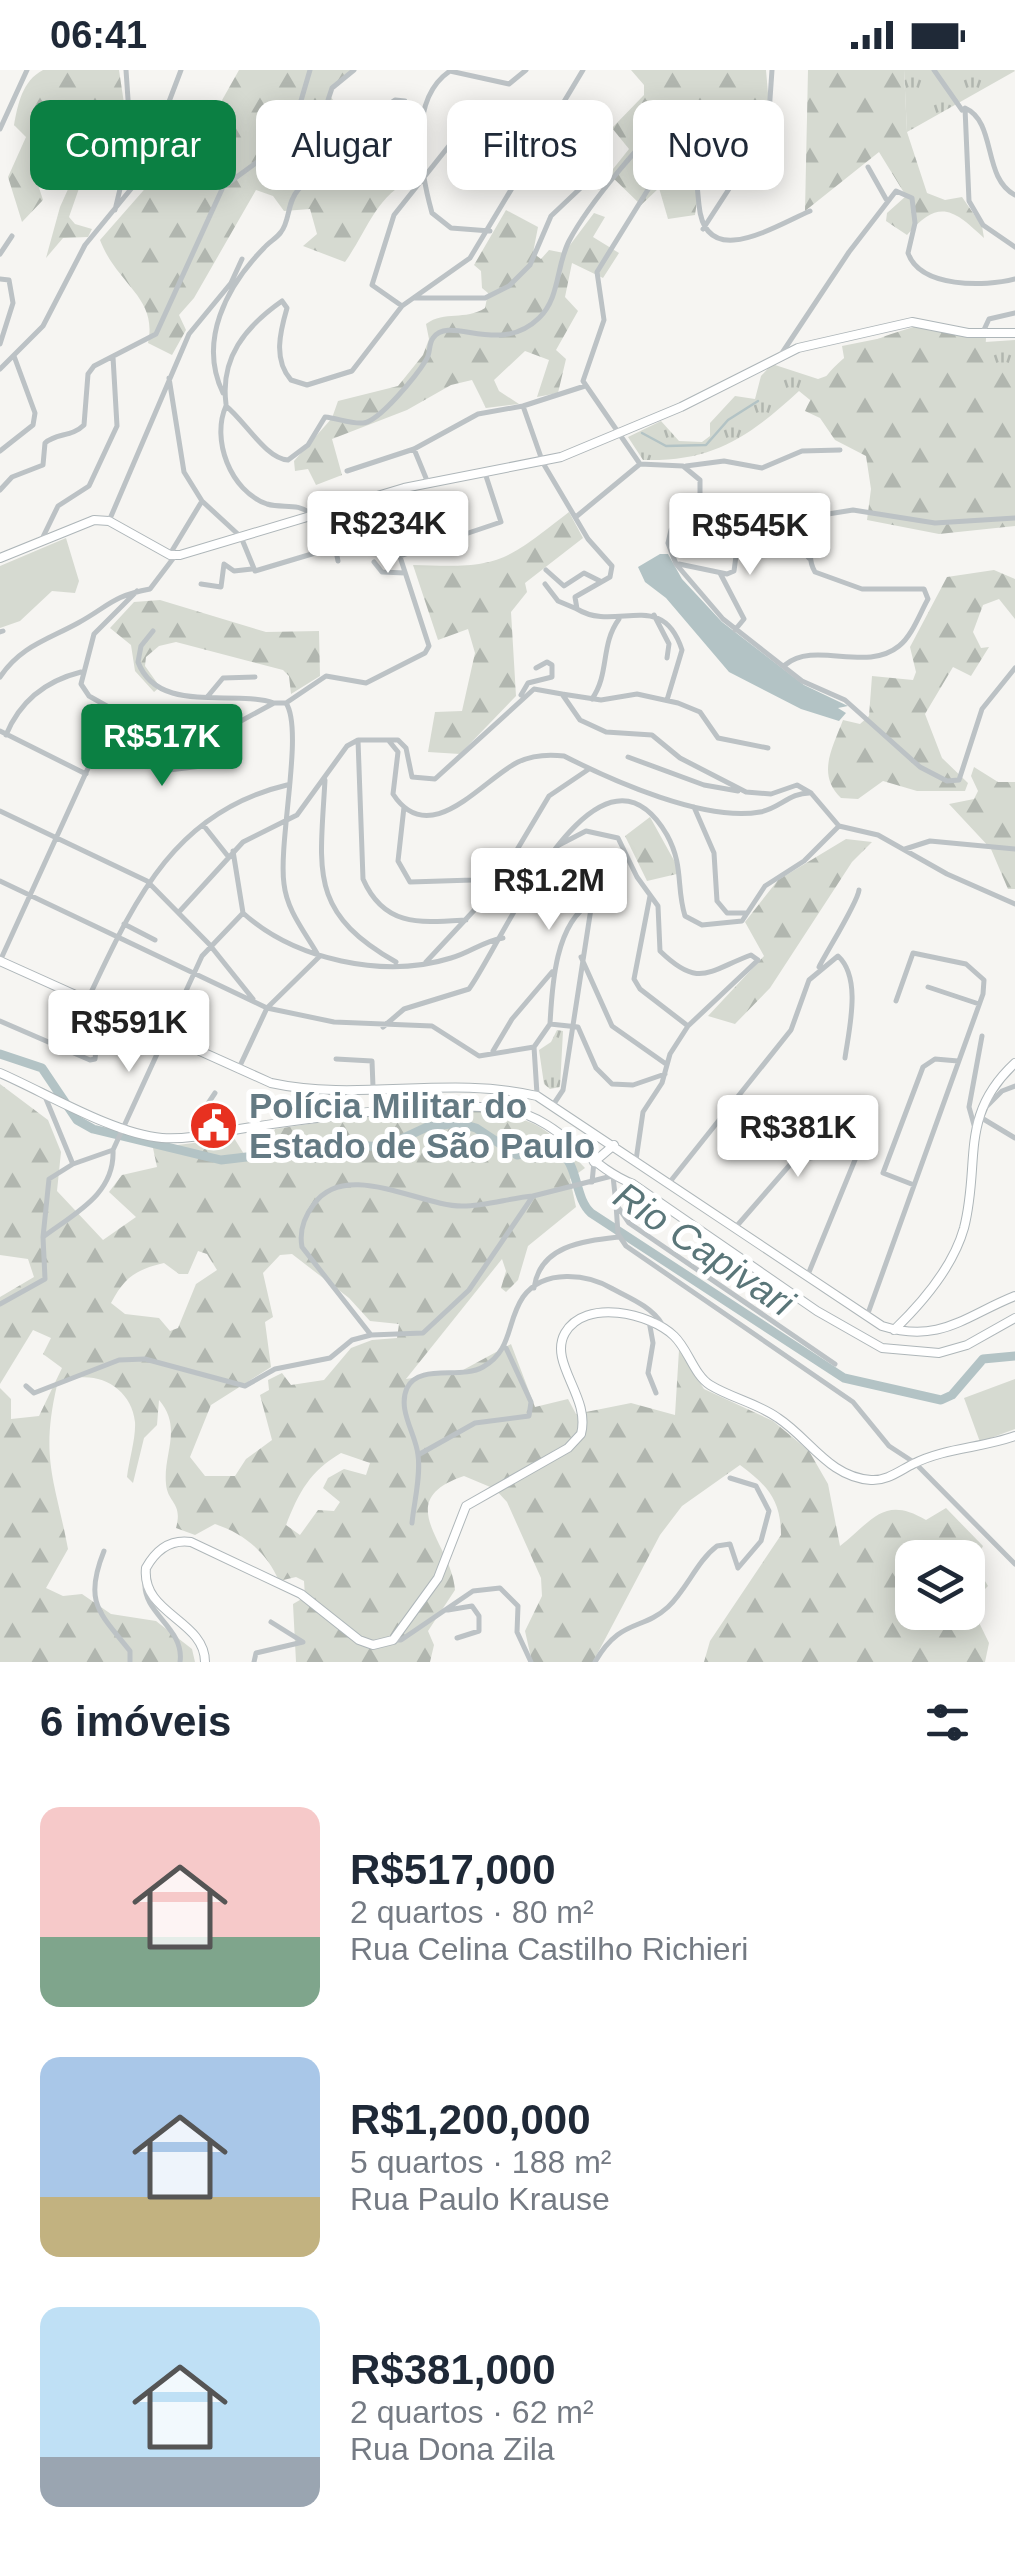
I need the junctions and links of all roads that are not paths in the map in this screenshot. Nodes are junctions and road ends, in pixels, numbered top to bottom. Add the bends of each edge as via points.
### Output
1 (28, 70) edge
2 (126, 70) edge
3 (181, 70) edge
4 (310, 70) edge
5 (354, 70) edge
6 (526, 70) edge
7 (584, 70) edge
8 (772, 70) edge
9 (934, 70) edge
10 (566, 100) edge
11 (770, 100) edge
12 (427, 101) edge
13 (962, 110) junction
14 (0, 129) edge
15 (447, 149) edge
16 (868, 168) dead end
17 (427, 178) edge
18 (427, 185) edge
19 (416, 190) edge
20 (514, 190) edge
21 (578, 190) edge
22 (648, 190) edge
23 (728, 190) edge
24 (1015, 196) edge
25 (886, 199) junction
26 (810, 210) dead end
27 (114, 213) junction
28 (703, 229) junction
29 (490, 231) junction
30 (12, 236) dead end
31 (1015, 248) edge
32 (0, 254) edge
33 (242, 259) dead end
34 (0, 280) edge
35 (1015, 280) edge
36 (412, 299) junction
37 (402, 306) junction
38 (1015, 314) edge
39 (1015, 332) edge
40 (982, 334) junction
41 (0, 344) edge
42 (782, 353) junction
43 (14, 356) junction
44 (113, 356) junction
45 (0, 370) edge
46 (168, 378) junction
47 (584, 386) junction
48 (225, 396) junction
49 (226, 406) junction
50 (523, 406) junction
51 (621, 432) junction
52 (414, 449) junction
53 (840, 450) dead end
54 (0, 451) edge
55 (543, 463) junction
56 (640, 464) junction
57 (683, 466) junction
58 (348, 472) dead end
59 (485, 472) junction
60 (428, 483) junction
61 (0, 490) edge
62 (380, 495) junction
63 (202, 502) junction
64 (796, 508) dead end
65 (311, 514) junction
66 (577, 516) junction
67 (1015, 518) edge
68 (109, 521) junction
69 (725, 522) dead end
70 (392, 530) junction
71 (241, 537) junction
72 (41, 541) junction
73 (335, 546) junction
74 (172, 556) junction
75 (400, 556) junction
76 (0, 558) edge
77 (809, 558) junction
78 (338, 561) dead end
79 (374, 562) dead end
80 (676, 564) junction
81 (252, 569) junction
82 (546, 570) dead end
83 (720, 572) junction
84 (406, 573) junction
85 (600, 582) junction
86 (201, 584) dead end
87 (545, 584) dead end
88 (137, 591) junction
89 (577, 609) junction
90 (654, 615) junction
91 (620, 618) junction
92 (735, 630) junction
93 (153, 631) dead end
94 (667, 658) dead end
95 (786, 665) junction
96 (536, 668) dead end
97 (1015, 668) edge
98 (81, 672) junction
99 (1, 673) edge
100 (255, 678) dead end
101 (562, 694) junction
102 (208, 696) junction
103 (520, 698) junction
104 (592, 699) junction
105 (666, 700) junction
106 (286, 703) junction
107 (274, 704) junction
108 (115, 708) junction
109 (3, 733) edge
110 (387, 738) junction
111 (358, 740) junction
112 (100, 745) junction
113 (768, 748) dead end
114 (628, 757) dead end
115 (234, 762) dead end
116 (589, 769) junction
117 (86, 774) junction
118 (326, 776) junction
119 (287, 786) junction
120 (746, 792) junction
121 (810, 793) junction
122 (404, 806) junction
123 (694, 807) junction
124 (0, 811) edge
125 (284, 825) junction
126 (204, 826) junction
127 (839, 826) junction
128 (58, 838) junction
129 (554, 848) junction
130 (905, 849) junction
131 (1015, 849) edge
132 (230, 854) junction
133 (508, 864) junction
134 (0, 880) edge
135 (147, 880) junction
136 (859, 890) dead end
137 (33, 896) junction
138 (650, 896) junction
139 (1015, 904) edge
140 (179, 912) junction
141 (244, 912) junction
142 (747, 913) junction
143 (466, 920) junction
144 (124, 924) junction
145 (118, 936) junction
146 (503, 938) junction
147 (156, 940) dead end
148 (209, 944) junction
149 (320, 957) junction
150 (582, 957) junction
151 (0, 961) edge
152 (398, 964) junction
153 (424, 964) junction
154 (553, 969) junction
155 (818, 970) junction
156 (193, 973) junction
157 (928, 987) dead end
158 (241, 991) junction
159 (88, 1000) junction
160 (896, 1002) dead end
161 (979, 1004) junction
162 (267, 1008) junction
163 (0, 1022) edge
164 (550, 1024) junction
165 (383, 1026) junction
166 (570, 1026) junction
167 (688, 1026) junction
168 (982, 1036) dead end
169 (165, 1037) junction
170 (98, 1040) dead end
171 (534, 1048) junction
172 (492, 1053) junction
173 (846, 1058) dead end
174 (336, 1059) dead end
175 (958, 1061) junction
176 (666, 1064) junction
177 (1012, 1068) edge
178 (238, 1070) junction
179 (0, 1073) edge
180 (665, 1074) junction
181 (1015, 1086) edge
182 (374, 1087) junction
183 (216, 1093) dead end
184 (48, 1094) junction
185 (537, 1096) junction
186 (553, 1104) junction
187 (796, 1116) dead end
188 (980, 1117) junction
189 (851, 1121) dead end
190 (974, 1125) junction
191 (123, 1129) junction
192 (866, 1133) dead end
193 (194, 1136) junction
194 (1015, 1138) edge
195 (818, 1139) junction
196 (614, 1145) junction
197 (114, 1148) junction
198 (858, 1154) junction
199 (594, 1162) junction
200 (791, 1162) junction
201 (641, 1163) junction
202 (73, 1164) junction
203 (613, 1176) junction
204 (592, 1182) junction
205 (669, 1183) junction
206 (633, 1184) junction
207 (914, 1185) junction
208 (532, 1196) junction
209 (616, 1204) junction
210 (735, 1228) junction
211 (619, 1235) junction
212 (44, 1237) junction
213 (807, 1277) junction
214 (534, 1288) junction
215 (1015, 1296) edge
216 (0, 1304) edge
217 (912, 1313) junction
218 (866, 1318) junction
219 (1015, 1318) edge
220 (650, 1320) junction
221 (663, 1327) junction
222 (894, 1330) junction
223 (918, 1333) junction
224 (371, 1335) junction
225 (506, 1348) junction
226 (836, 1364) dead end
227 (26, 1386) dead end
228 (656, 1393) dead end
229 (1015, 1436) edge
230 (418, 1455) junction
231 (915, 1463) junction
232 (730, 1478) dead end
233 (412, 1523) dead end
234 (104, 1551) dead end
235 (1015, 1564) edge
236 (145, 1580) junction
237 (436, 1614) junction
238 (271, 1622) dead end
239 (456, 1638) dead end
240 (393, 1640) junction
241 (130, 1662) edge
242 (180, 1662) edge
243 (205, 1662) edge
244 (254, 1662) edge
245 (530, 1662) edge
246 (595, 1662) edge

1 - 14 street
2 - 27 street via 131,143
3 - 27 street via 147,163
4 - 44 street via 290,138 224,187 156,334
5 - 48 street via 328,100 348,140 347,171 296,192 284,230 263,248 218,314 210,353
6 - 12 street via 509,84 450,70 436,80
7 - 10 street
8 - 11 street
9 - 13 street
13 - 24 street via 978,120 998,178
13 - 31 street via 969,201 983,225
15 - 17 street
16 - 25 street
18 - 29 street via 432,213 444,224
19 - 37 street via 394,215 372,285
20 - 29 street
21 - 36 street via 551,216 525,274 500,292 474,300
22 - 47 street via 598,272 604,320
23 - 28 street
25 - 35 street via 902,190 912,198 908,253 922,272 972,284
25 - 42 street
26 - 28 street via 720,242
27 - 43 street via 84,245 43,326
28 - 49 street via 696,176 704,119 689,104 647,138 571,238 553,298 527,328 498,338 458,329 438,334 427,359 378,417 359,423 325,417 288,460 269,454
29 - 36 street via 470,258
30 - 32 street
33 - 46 street
34 - 41 street via 9,280 14,292
36 - 37 street
37 - 48 street via 352,370 307,385 291,380 282,365 282,301 232,350
38 - 40 street via 988,319
39 - 40 street
40 - 42 street via 912,322
42 - 51 street
43 - 45 street
43 - 54 street via 35,413 33,425
44 - 61 street via 88,374 84,425 51,438 43,464 12,476
44 - 72 street via 117,426 89,486 58,506
46 - 63 street via 178,455
46 - 68 street
47 - 50 street
47 - 51 street
48 - 49 street
49 - 65 street via 218,430 242,484 262,502
50 - 52 street via 478,414
50 - 55 street
51 - 55 street
51 - 56 street
52 - 58 street
52 - 60 street
53 - 57 street via 802,451 762,468 724,461
55 - 59 street
55 - 66 street
56 - 57 street
56 - 66 street
57 - 80 street via 702,488 668,537
59 - 60 street
59 - 75 street via 502,520
60 - 62 street
62 - 65 street
62 - 70 street
63 - 71 street
63 - 74 street
64 - 77 street via 798,544
65 - 71 street
66 - 85 street via 612,566
67 - 77 street via 935,523 839,510 822,522
68 - 72 street via 87,521
68 - 74 street
69 - 83 street via 738,542 736,568
70 - 73 street
70 - 75 street
71 - 74 street
71 - 81 street
72 - 76 street
73 - 78 street
73 - 81 street via 262,572
74 - 88 street via 150,589
75 - 84 street
77 - 95 street via 815,572 833,581 862,589 919,588 928,599 907,637 886,653 855,660 802,655
79 - 84 street via 382,572
80 - 83 street
80 - 92 street
81 - 86 street via 234,571 224,564 221,587
82 - 85 street via 564,586 584,573
83 - 92 street via 744,619
84 - 106 street via 429,646 425,653 376,680 326,676
85 - 89 street via 580,591
87 - 89 street
88 - 98 street via 94,634
88 - 99 street via 39,640
89 - 91 street
90 - 91 street
90 - 94 street via 669,644
90 - 105 street via 682,650
91 - 104 street via 607,640 603,683
92 - 95 street
93 - 102 street via 138,654 142,671 175,695
95 - 97 street via 802,681 845,700 920,767 954,782 962,776 982,709
96 - 103 street via 548,662 552,677 528,684
98 - 108 street via 84,691
98 - 109 street via 28,699
100 - 102 street via 223,678
101 - 103 street via 541,688
101 - 104 street
101 - 120 street via 580,720 606,732 652,734 680,758
102 - 107 street
103 - 110 street via 435,779 412,777 406,748
104 - 105 street via 627,693
105 - 113 street via 700,712 718,738
106 - 107 street
106 - 119 street via 292,729
107 - 108 street via 240,722 178,735 152,730
108 - 112 street
109 - 117 street
110 - 111 street
110 - 122 street via 398,752 392,788
111 - 118 street
111 - 143 street via 363,879 370,895 381,909 408,922
112 - 115 street via 172,773
112 - 117 street
114 - 120 street via 704,785
116 - 122 street via 564,756 528,758 448,812 418,813
116 - 123 street
116 - 133 street via 549,796
117 - 128 street
118 - 125 street
118 - 152 street via 324,885 348,931
119 - 125 street
119 - 126 street via 242,800
120 - 121 street via 770,794 796,785
121 - 123 street via 758,813
121 - 127 street
122 - 133 street via 398,861 410,882 474,880
123 - 142 street via 714,852 717,902 727,913
124 - 128 street
125 - 132 street
125 - 149 street via 287,900
126 - 132 street
126 - 135 street
127 - 130 street
127 - 142 street via 804,861 765,886
128 - 135 street
128 - 137 street
129 - 138 street via 579,833 614,835
129 - 142 street via 589,810 624,803 647,813 668,837 682,870 686,916 730,925
129 - 146 street
130 - 131 street via 930,841
130 - 139 street
132 - 140 street
132 - 141 street
133 - 143 street
134 - 137 street
135 - 140 street
135 - 144 street
136 - 155 street
137 - 145 street
137 - 151 street
138 - 167 street via 634,979
138 - 167 street via 658,906 660,951 692,974 708,976 751,955 758,960
140 - 148 street
141 - 148 street
141 - 149 street
143 - 153 street
144 - 145 street
144 - 147 street
145 - 156 street
145 - 159 street
146 - 153 street
146 - 165 street via 465,992 404,1010
148 - 156 street
148 - 158 street
149 - 152 street
149 - 162 street
150 - 154 street via 591,902
150 - 166 street
150 - 176 street via 612,1026
151 - 159 street
152 - 153 street
154 - 164 street
154 - 172 street
155 - 173 street via 838,956 849,978
155 - 205 street via 791,1030
156 - 158 street
156 - 169 street
157 - 161 street
158 - 162 street
159 - 169 street
160 - 161 street via 908,958 918,952 976,969 985,986
161 - 175 street
162 - 165 street
162 - 178 street
163 - 170 street via 90,1060
164 - 166 street
164 - 171 street
165 - 172 street via 432,1026 473,1055
166 - 180 street via 581,1030 596,1068 612,1084
166 - 186 street via 563,1090
167 - 176 street
168 - 190 street via 969,1107
169 - 178 street
169 - 191 street
171 - 172 street
171 - 185 street
174 - 182 street via 372,1060
175 - 207 street
175 - 207 street via 935,1059 922,1068 884,1176
176 - 180 street
177 - 188 street via 990,1090
178 - 182 street via 294,1088
179 - 184 street
180 - 201 street via 644,1112
181 - 188 street via 989,1102
182 - 185 street
183 - 193 street
184 - 191 street
184 - 202 street
185 - 186 street
186 - 196 street
187 - 195 street
188 - 190 street
188 - 194 street
189 - 195 street
190 - 217 street via 962,1234
191 - 193 street via 162,1138
191 - 197 street
192 - 198 street
193 - 199 street via 326,1118 500,1109 535,1120
195 - 200 street
196 - 199 street
196 - 201 street
197 - 202 street
197 - 212 street via 107,1186
198 - 200 street
198 - 213 street
199 - 203 street
199 - 204 street
200 - 210 street
201 - 205 street
201 - 206 street
202 - 212 street via 49,1179
203 - 204 street
203 - 206 street
203 - 209 street
204 - 208 street
205 - 210 street
206 - 219 street via 882,1348 939,1353
207 - 218 street
208 - 224 street via 470,1290 434,1327 414,1335
208 - 224 street via 464,1206 349,1186 319,1197 303,1222 302,1248
209 - 211 street
209 - 226 street via 629,1223
210 - 213 street
211 - 214 street via 548,1258
211 - 231 street via 853,1402 890,1446
212 - 216 street via 45,1279
213 - 218 street
214 - 221 street via 573,1274 588,1276 651,1312
214 - 225 street via 519,1306
215 - 223 street via 956,1326
217 - 222 street
217 - 223 street
218 - 222 street
220 - 221 street
220 - 228 street via 648,1376
220 - 240 street via 595,1313 567,1330 561,1347 582,1403 581,1434 466,1506 438,1578
221 - 231 street via 706,1383 776,1416 842,1473 873,1481
222 - 223 street
224 - 227 street via 330,1358 275,1369 245,1386 145,1360 119,1360 34,1393
225 - 230 street via 478,1370 424,1374 411,1382 405,1409
225 - 230 street via 530,1402 529,1416 475,1423
229 - 231 street
230 - 233 street
231 - 235 street
232 - 246 street via 747,1480 766,1500 768,1525 761,1541 740,1568 730,1544 712,1550 667,1608 630,1624
234 - 241 street via 96,1608 130,1651
236 - 240 street via 158,1550 191,1542 301,1594 359,1640
236 - 242 street via 146,1598 179,1642
236 - 243 street via 156,1603 200,1642
237 - 239 street via 476,1607 479,1631
237 - 240 street
237 - 245 street via 472,1591 500,1588 518,1606 516,1626
238 - 244 street via 303,1642 256,1653

